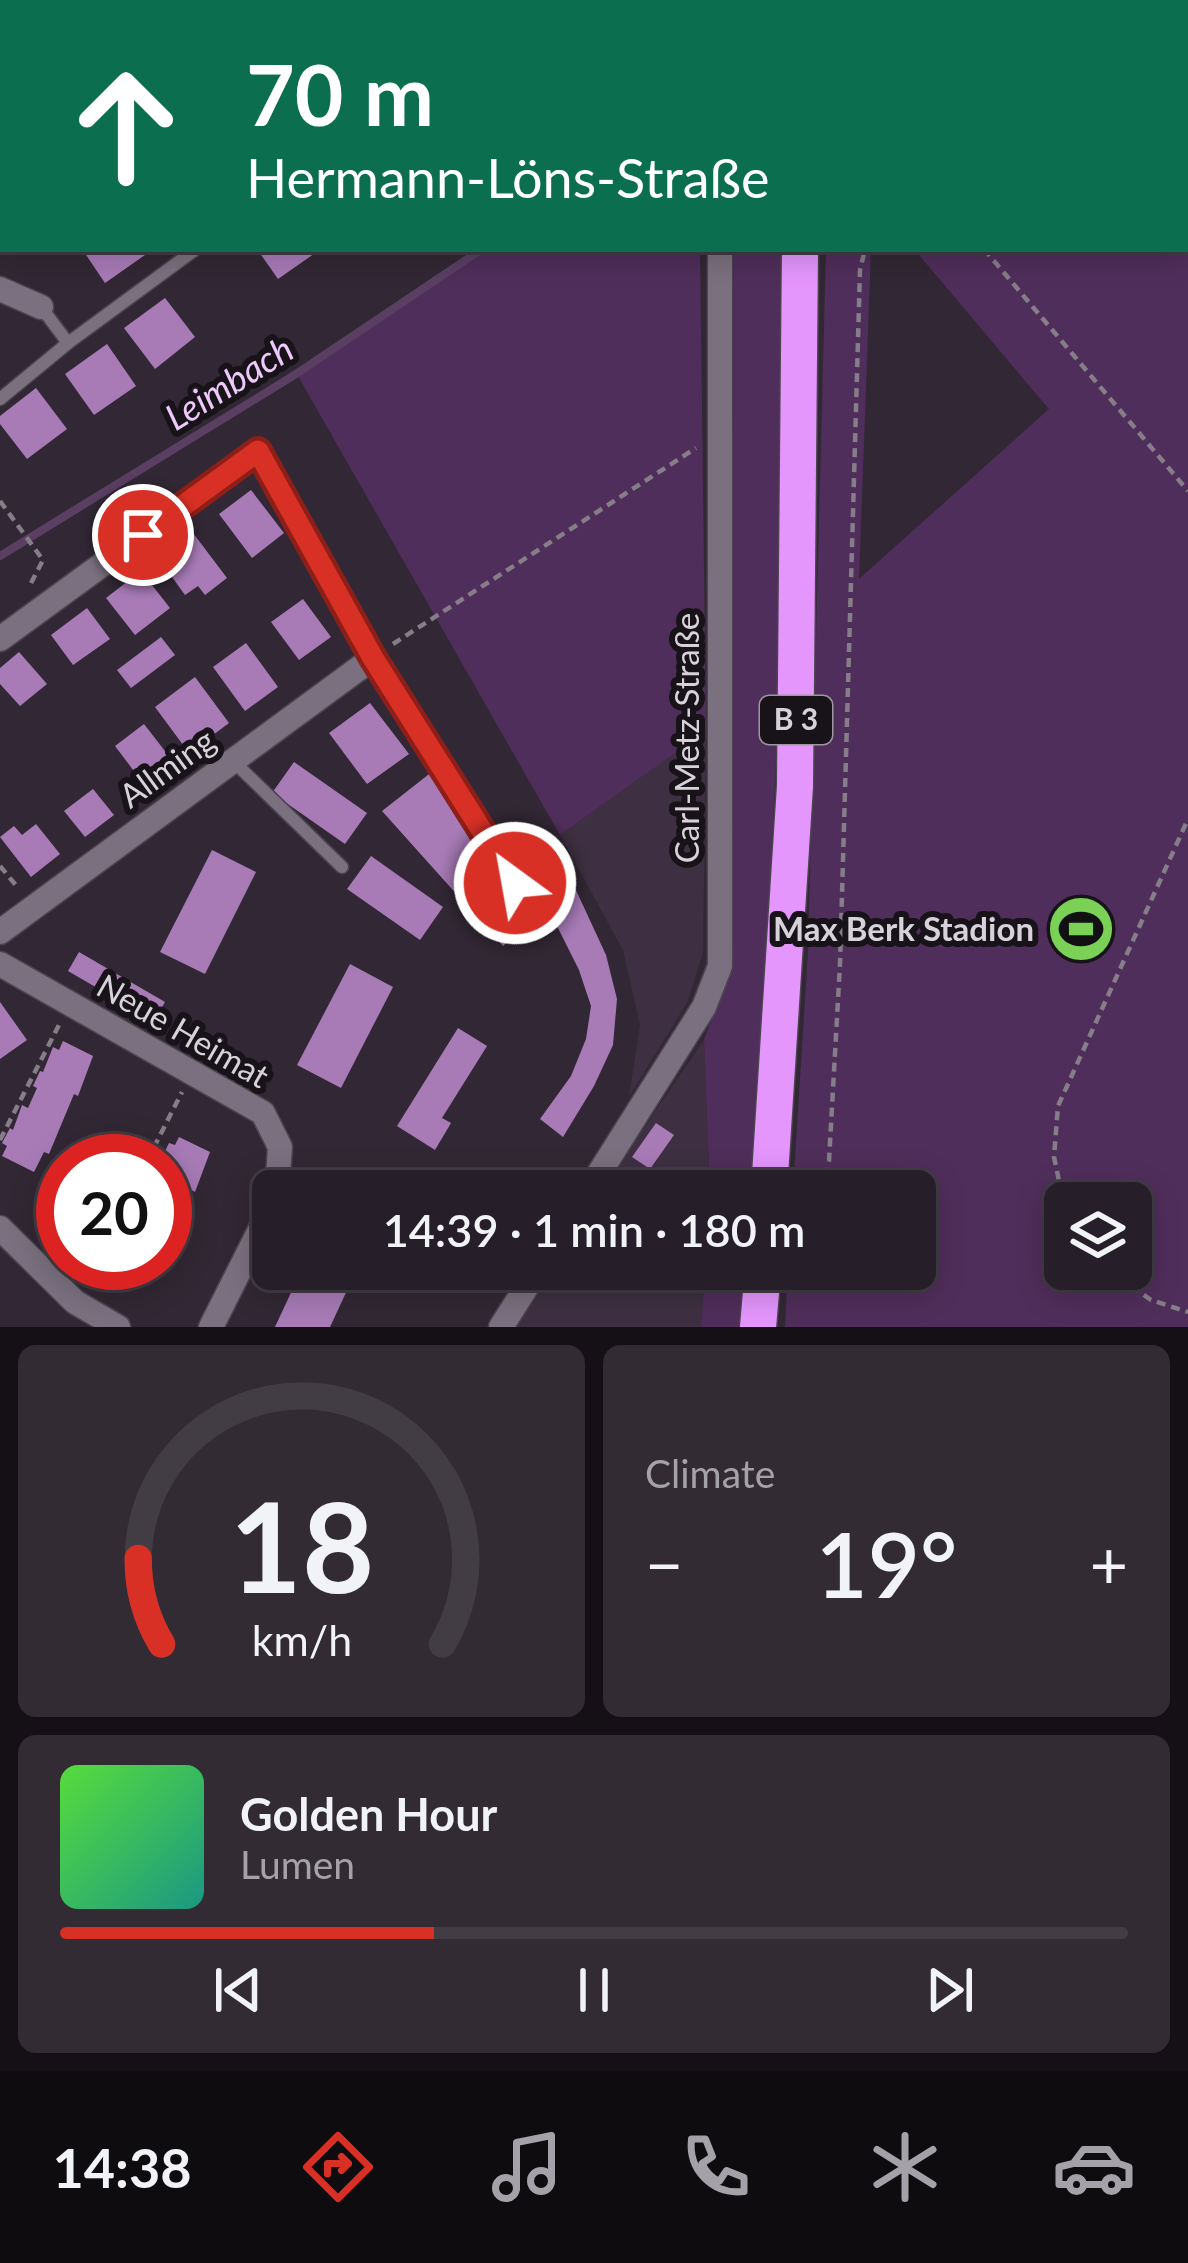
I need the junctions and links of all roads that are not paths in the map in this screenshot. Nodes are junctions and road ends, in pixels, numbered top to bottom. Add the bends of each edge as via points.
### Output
1 (192, 252) edge
2 (720, 252) edge
3 (800, 252) edge
4 (0, 289) edge
5 (41, 307) joint
6 (68, 343) junction
7 (0, 399) edge
8 (0, 639) edge
9 (373, 658) junction
10 (233, 761) junction
11 (342, 867) dead end
12 (515, 883) dead end
13 (0, 932) edge
14 (0, 964) edge
15 (278, 1170) edge
16 (601, 1170) edge
17 (771, 1170) edge
18 (0, 1228) edge
19 (252, 1246) edge
20 (524, 1290) edge
21 (761, 1290) edge
22 (118, 1327) edge
23 (212, 1327) edge
24 (500, 1327) edge
25 (758, 1327) edge

1 - 6 lane
2 - 16 street, Carl-Metz-Straße via 720,965 704,1006
3 - 17 highway, B 3 via 795,786
4 - 5 street
5 - 6 lane
6 - 7 lane
8 - 9 street via 258,451
9 - 10 street, Allming
9 - 12 lane
10 - 11 lane
10 - 13 street, Allming
14 - 15 street, Neue Heimat via 263,1113 280,1147
18 - 22 street via 75,1302
19 - 23 street
20 - 24 street
21 - 25 highway

